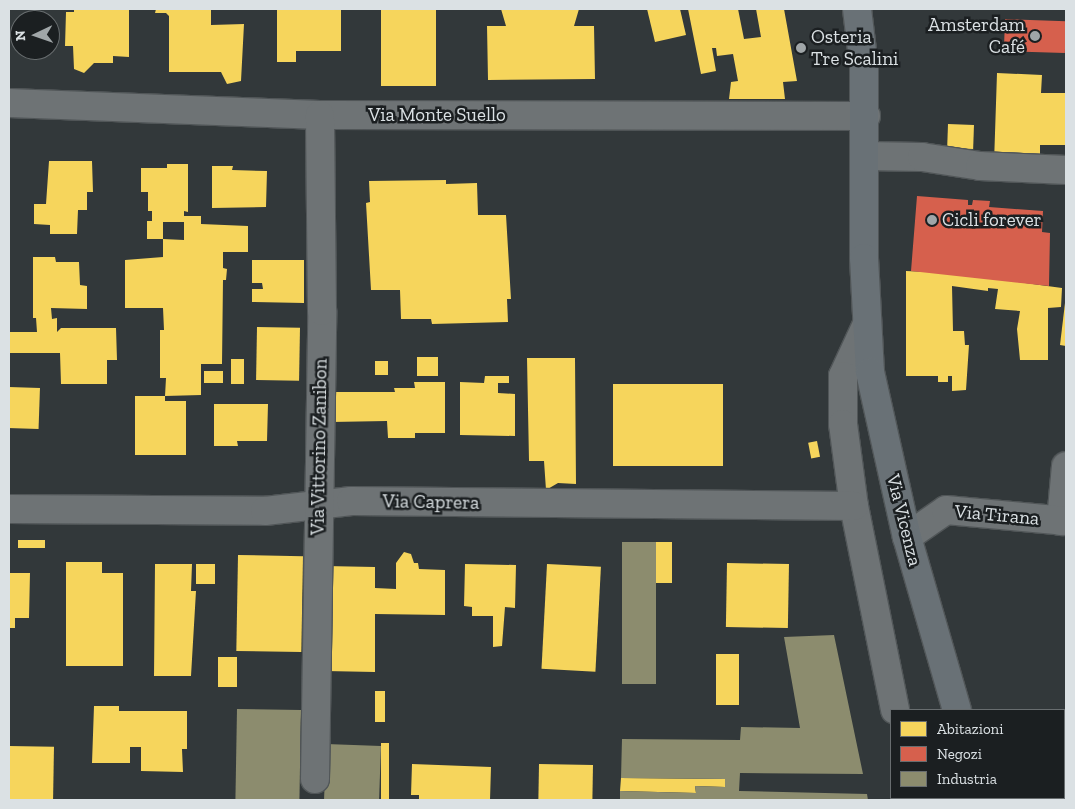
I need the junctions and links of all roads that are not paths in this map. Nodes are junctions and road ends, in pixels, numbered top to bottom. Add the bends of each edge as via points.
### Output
1 (857, 9) edge
2 (9, 103) edge
3 (320, 116) junction
4 (866, 116) junction
5 (866, 156) junction
6 (1066, 170) edge
7 (866, 326) junction
8 (1066, 466) edge
9 (318, 506) junction
10 (854, 506) junction
11 (9, 509) edge
12 (1064, 521) edge
13 (907, 537) junction
14 (894, 709) edge
15 (957, 709) edge
16 (315, 779) dead end

1 - 4 main road, Via Vicenza
2 - 3 street, Via Monte Suello
3 - 4 street, Via Monte Suello
3 - 9 street, Via Vittorino Zanibon via 322,311
4 - 5 main road, Via Vicenza
5 - 6 street via 922,157 980,166
5 - 7 main road, Via Vicenza
7 - 10 street, Via Vicenza via 843,376 842,424
7 - 13 main road, Via Vicenza via 879,417
8 - 12 street
9 - 10 street, Via Caprera via 351,501
9 - 11 street, Via Caprera via 265,511
9 - 16 street, Via Vittorino Zanibon
10 - 14 street, Via Vicenza
12 - 13 street, Via Tirana via 946,510 932,516
13 - 15 main road, Via Vicenza

